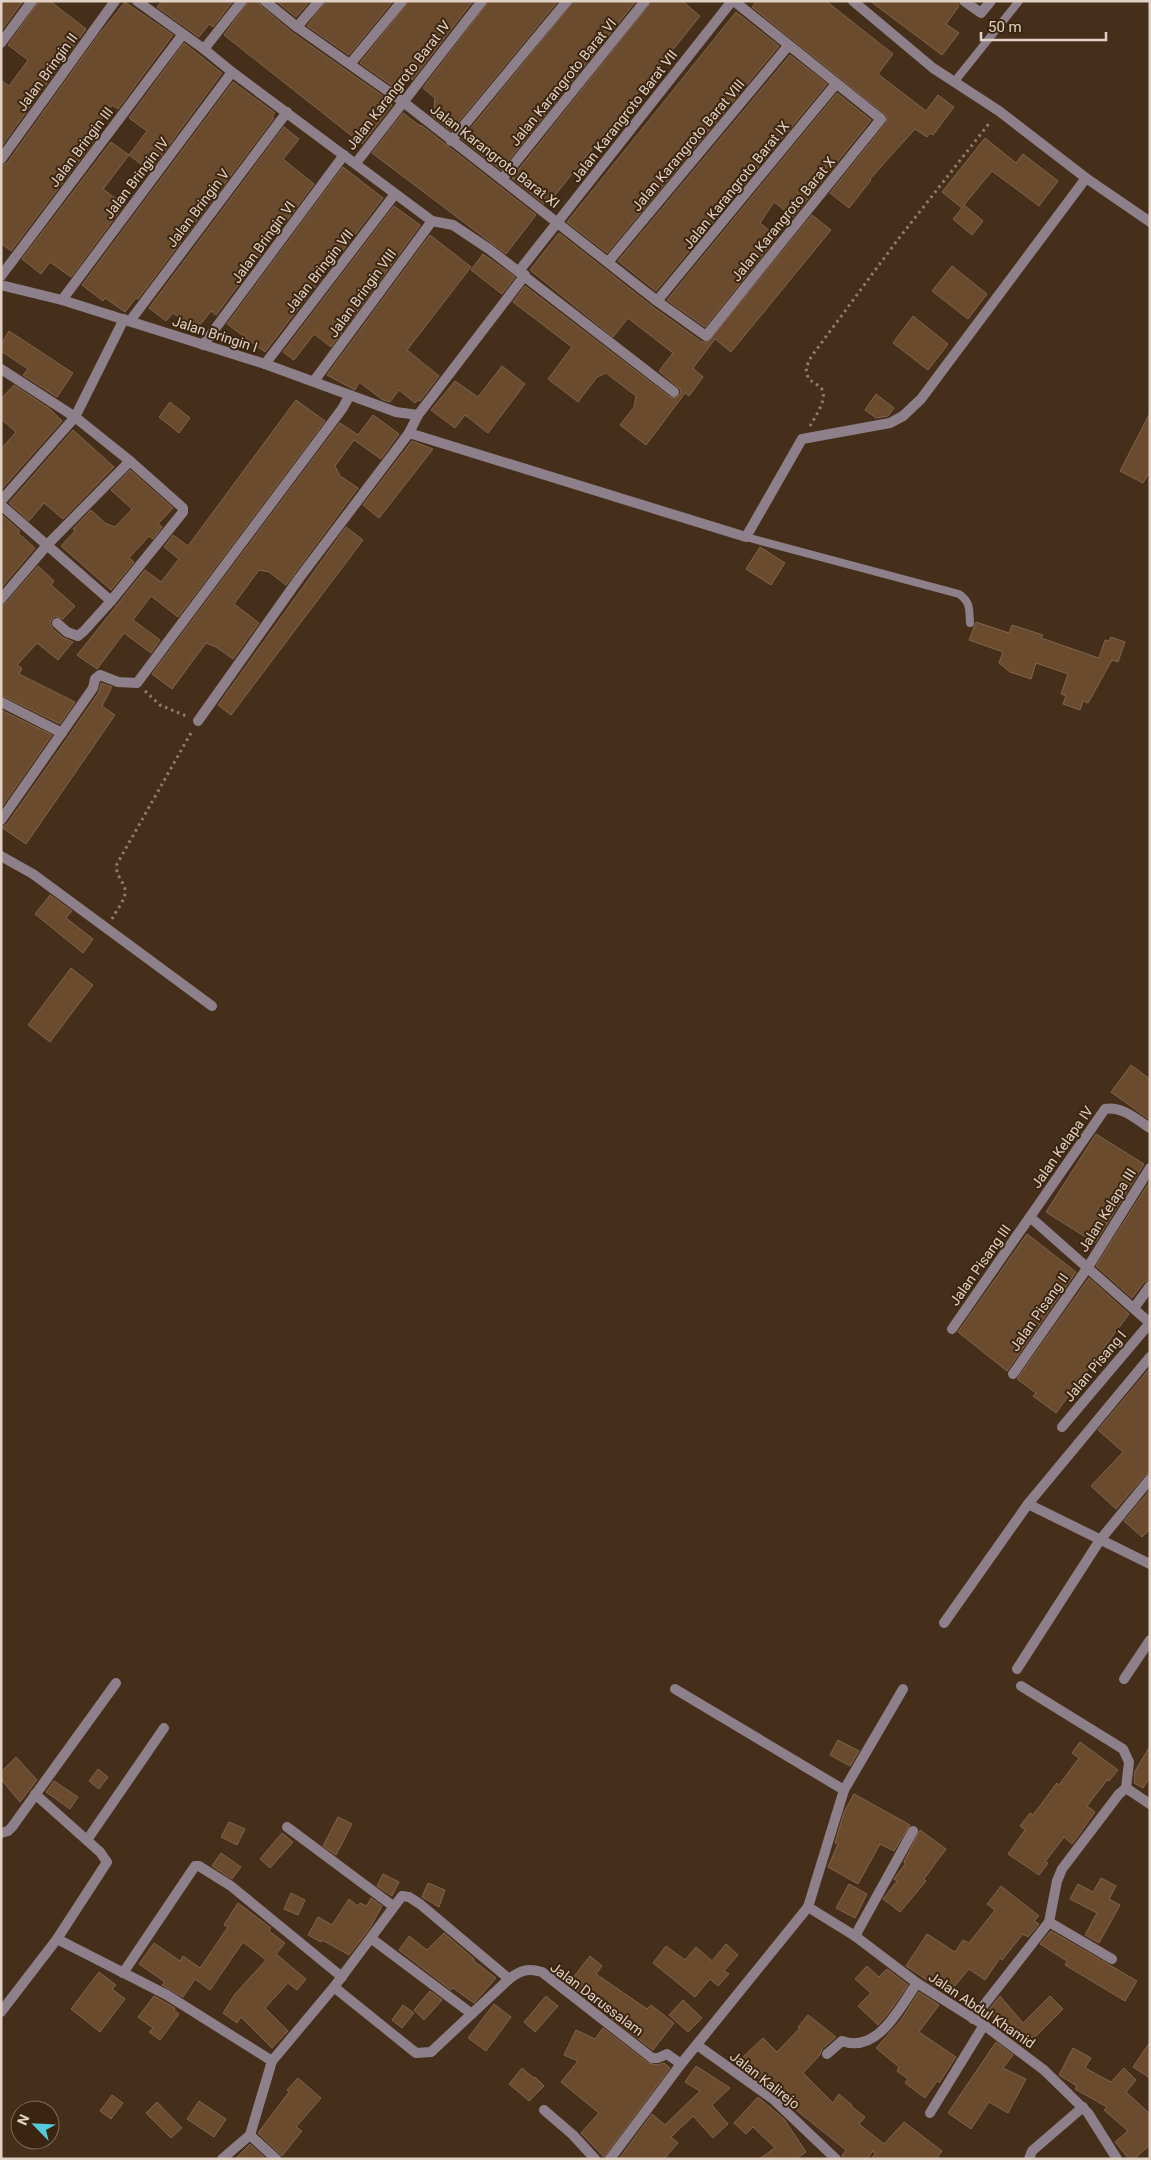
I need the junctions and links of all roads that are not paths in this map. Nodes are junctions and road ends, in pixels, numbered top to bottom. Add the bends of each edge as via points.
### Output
1 (32, 1) edge
2 (115, 1) edge
3 (137, 1) edge
4 (242, 1) edge
5 (265, 1) edge
6 (319, 1) edge
7 (402, 1) edge
8 (482, 1) edge
9 (567, 1) edge
10 (645, 1) edge
11 (733, 1) edge
12 (854, 1) edge
13 (964, 1) edge
14 (991, 1) edge
15 (1019, 1) edge
16 (298, 27) junction
17 (183, 34) junction
18 (1, 43) edge
19 (788, 46) junction
20 (204, 48) junction
21 (351, 63) junction
22 (232, 72) junction
23 (955, 81) junction
24 (835, 85) junction
25 (402, 101) junction
26 (287, 112) junction
27 (451, 141) junction
28 (344, 155) junction
29 (1, 159) edge
30 (356, 163) junction
31 (1086, 178) junction
32 (502, 179) junction
33 (395, 194) junction
34 (432, 221) junction
35 (558, 222) junction
36 (1150, 222) edge
37 (609, 261) junction
38 (522, 273) junction
39 (1, 276) edge
40 (1, 285) edge
41 (62, 300) junction
42 (657, 301) junction
43 (127, 320) junction
44 (706, 336) joint
45 (203, 345) junction
46 (265, 364) junction
47 (1, 369) edge
48 (314, 381) junction
49 (674, 392) dead end
50 (349, 396) junction
51 (75, 417) junction
52 (413, 425) junction
53 (130, 461) junction
54 (1, 503) edge
55 (746, 537) junction
56 (48, 544) junction
57 (1, 599) edge
58 (111, 601) junction
59 (57, 623) dead end
60 (970, 624) dead end
61 (1, 702) edge
62 (198, 721) road end
63 (62, 733) junction
64 (1, 820) edge
65 (1, 856) edge
66 (212, 1006) dead end
67 (1150, 1128) edge
68 (1150, 1168) edge
69 (1030, 1217) junction
70 (1088, 1267) junction
71 (1150, 1286) edge
72 (1134, 1308) junction
73 (1150, 1323) edge
74 (952, 1329) dead end
75 (1150, 1357) edge
76 (1013, 1374) dead end
77 (1062, 1427) dead end
78 (1150, 1479) edge
79 (1028, 1504) junction
80 (1100, 1540) junction
81 (1150, 1564) edge
82 (944, 1623) dead end
83 (1150, 1640) edge
84 (1017, 1669) dead end
85 (1124, 1679) dead end
86 (116, 1684) dead end
87 (1021, 1686) dead end
88 (676, 1689) dead end
89 (903, 1690) dead end
90 (164, 1728) dead end
91 (1126, 1788) junction
92 (844, 1790) junction
93 (35, 1794) junction
94 (1150, 1804) edge
95 (287, 1827) dead end
96 (913, 1831) dead end
97 (1, 1833) edge
98 (87, 1840) junction
99 (393, 1906) junction
100 (808, 1907) junction
101 (1049, 1922) junction
102 (856, 1936) junction
103 (57, 1939) junction
104 (372, 1939) junction
105 (1112, 1959) dead end
106 (123, 1973) junction
107 (342, 1977) junction
108 (510, 1979) junction
109 (917, 1983) junction
110 (334, 1987) junction
111 (1, 2012) edge
112 (472, 2014) junction
113 (973, 2019) junction
114 (984, 2025) junction
115 (697, 2046) junction
116 (827, 2054) dead end
117 (272, 2061) junction
118 (681, 2064) junction
119 (1083, 2107) junction
120 (544, 2110) dead end
121 (930, 2113) dead end
122 (250, 2135) junction
123 (222, 2159) edge
124 (276, 2159) edge
125 (595, 2159) edge
126 (610, 2159) edge
127 (836, 2159) edge
128 (1029, 2159) edge
129 (1117, 2159) edge

1 - 18 street
2 - 29 street, Jalan Bringin II
3 - 17 street
4 - 20 street
5 - 16 street, Jalan Karangroto Barat XI
6 - 16 street
7 - 21 street
8 - 25 street, Jalan Karangroto Barat IV
9 - 27 street
10 - 32 street, Jalan Karangroto Barat VI
11 - 19 street
11 - 35 street, Jalan Karangroto Barat VII
12 - 23 street via 933,68
13 - 14 street via 981,13
15 - 23 lane
16 - 21 street, Jalan Karangroto Barat XI
17 - 20 street
17 - 39 street, Jalan Bringin III
19 - 24 street
19 - 37 street, Jalan Karangroto Barat VIII
20 - 22 street
21 - 25 street, Jalan Karangroto Barat XI
22 - 26 street
22 - 41 street, Jalan Bringin IV
23 - 31 street via 1000,111
24 - 42 street, Jalan Karangroto Barat IX
24 - 44 street, Jalan Karangroto Barat X via 881,120
25 - 27 street, Jalan Karangroto Barat XI
25 - 30 street, Jalan Karangroto Barat IV
26 - 28 street
26 - 43 street, Jalan Bringin V
27 - 32 street, Jalan Karangroto Barat XI
28 - 30 street
28 - 45 street, Jalan Bringin VI
30 - 33 street
31 - 36 street
31 - 55 street via 921,399 890,423 802,439
32 - 35 street, Jalan Karangroto Barat XI
33 - 34 street
33 - 46 street, Jalan Bringin VII
34 - 38 street via 452,225
34 - 48 street, Jalan Bringin VIII
35 - 37 street, Jalan Karangroto Barat XI
35 - 38 street, Jalan Karangroto Barat VII
37 - 42 street, Jalan Karangroto Barat XI
38 - 49 street
38 - 52 street, Jalan Karangroto Barat VII
40 - 41 street, Jalan Bringin I
41 - 43 street, Jalan Bringin I
42 - 44 street, Jalan Karangroto Barat XI
43 - 45 street, Jalan Bringin I
43 - 51 street, Jalan Bringin V
45 - 46 street, Jalan Bringin I
46 - 48 street, Jalan Bringin I
47 - 51 street
48 - 50 street, Jalan Bringin I
50 - 52 street, Jalan Bringin I via 396,412
50 - 63 street via 137,683 118,682 100,675
51 - 53 street
51 - 54 street, Jalan Bringin V
52 - 55 street, Jalan Bringin I
52 - 62 street, Jalan Karangroto Barat VII
53 - 56 street
53 - 58 street via 183,510
54 - 56 street
55 - 60 lane via 959,594 969,604
56 - 57 street
56 - 58 street
58 - 59 street via 78,636
61 - 63 street
63 - 64 street
65 - 66 street via 33,874
67 - 69 street, Jalan Kelapa IV via 1113,1107 1104,1109
68 - 70 street, Jalan Kelapa III
69 - 70 street
69 - 74 street, Jalan Pisang III
70 - 72 street
70 - 76 street, Jalan Pisang II
71 - 72 street
72 - 73 street
73 - 77 street, Jalan Pisang I
75 - 79 street
78 - 80 street
79 - 80 street
79 - 82 street
80 - 81 street
80 - 84 street
83 - 85 street
86 - 93 street
87 - 91 street via 1122,1749 1129,1762
88 - 92 street
89 - 92 street
90 - 98 street
91 - 94 street
91 - 101 street via 1062,1869
92 - 100 street
93 - 97 street via 8,1832
93 - 98 street
95 - 99 street
96 - 102 street
98 - 103 street via 105,1857 106,1865
99 - 104 street
99 - 108 street via 402,1896 409,1897
100 - 102 street, Jalan Abdul Khamid
100 - 115 street
101 - 105 street
101 - 113 street
102 - 109 street, Jalan Abdul Khamid
103 - 106 street
103 - 111 street
104 - 107 street
104 - 112 street
106 - 107 street via 195,1866 199,1866 231,1886
106 - 117 street via 167,1995
107 - 110 street
108 - 112 street, Jalan Darussalam
108 - 118 street, Jalan Darussalam via 529,1969 542,1972 652,2058 667,2054
109 - 113 street, Jalan Abdul Khamid
109 - 116 street via 880,2034 857,2044 842,2041
110 - 112 street, Jalan Darussalam via 416,2052 431,2052
110 - 117 street
113 - 114 street, Jalan Abdul Khamid
114 - 119 street, Jalan Abdul Khamid via 1044,2070
114 - 121 street
115 - 118 street
115 - 127 street, Jalan Kalirejo via 773,2099
117 - 122 street
118 - 126 street
119 - 128 street via 1032,2150
119 - 129 street, Jalan Abdul Khamid
120 - 125 street
122 - 123 street
122 - 124 street

